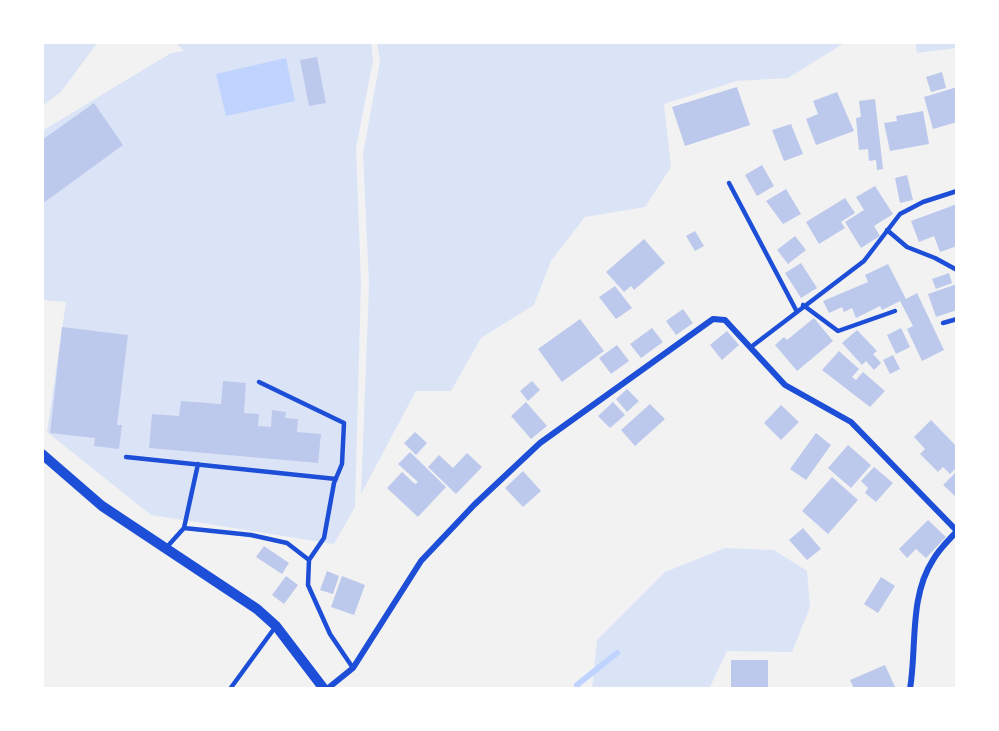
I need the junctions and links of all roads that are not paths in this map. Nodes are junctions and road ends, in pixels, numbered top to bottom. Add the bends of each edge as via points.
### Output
1 (729, 183) dead end
2 (957, 191) edge
3 (887, 230) junction
4 (957, 270) edge
5 (803, 305) junction
6 (796, 310) junction
7 (895, 311) dead end
8 (957, 319) edge
9 (943, 323) dead end
10 (751, 347) junction
11 (259, 382) dead end
12 (42, 454) edge
13 (126, 457) dead end
14 (198, 464) junction
15 (336, 479) junction
16 (184, 528) junction
17 (957, 531) edge
18 (166, 548) junction
19 (309, 560) junction
20 (276, 626) junction
21 (353, 668) junction
22 (230, 689) edge
23 (326, 689) edge
24 (910, 689) edge

1 - 6 lane
2 - 3 lane via 923,201 900,214
3 - 4 lane via 907,247
3 - 5 lane via 864,261
5 - 6 lane
5 - 7 lane via 838,331
6 - 10 lane
8 - 9 lane
10 - 17 street via 785,385 851,422
10 - 21 street via 725,320 713,319 540,443 421,561
11 - 15 lane via 344,423 342,464
12 - 18 street via 81,490
13 - 14 lane
14 - 15 lane
14 - 16 lane
15 - 19 lane via 324,538
16 - 18 lane
16 - 19 lane via 287,543
17 - 24 street via 932,560 917,602
18 - 20 street
19 - 21 lane via 308,585 330,634
20 - 22 lane
20 - 23 street
21 - 23 street

